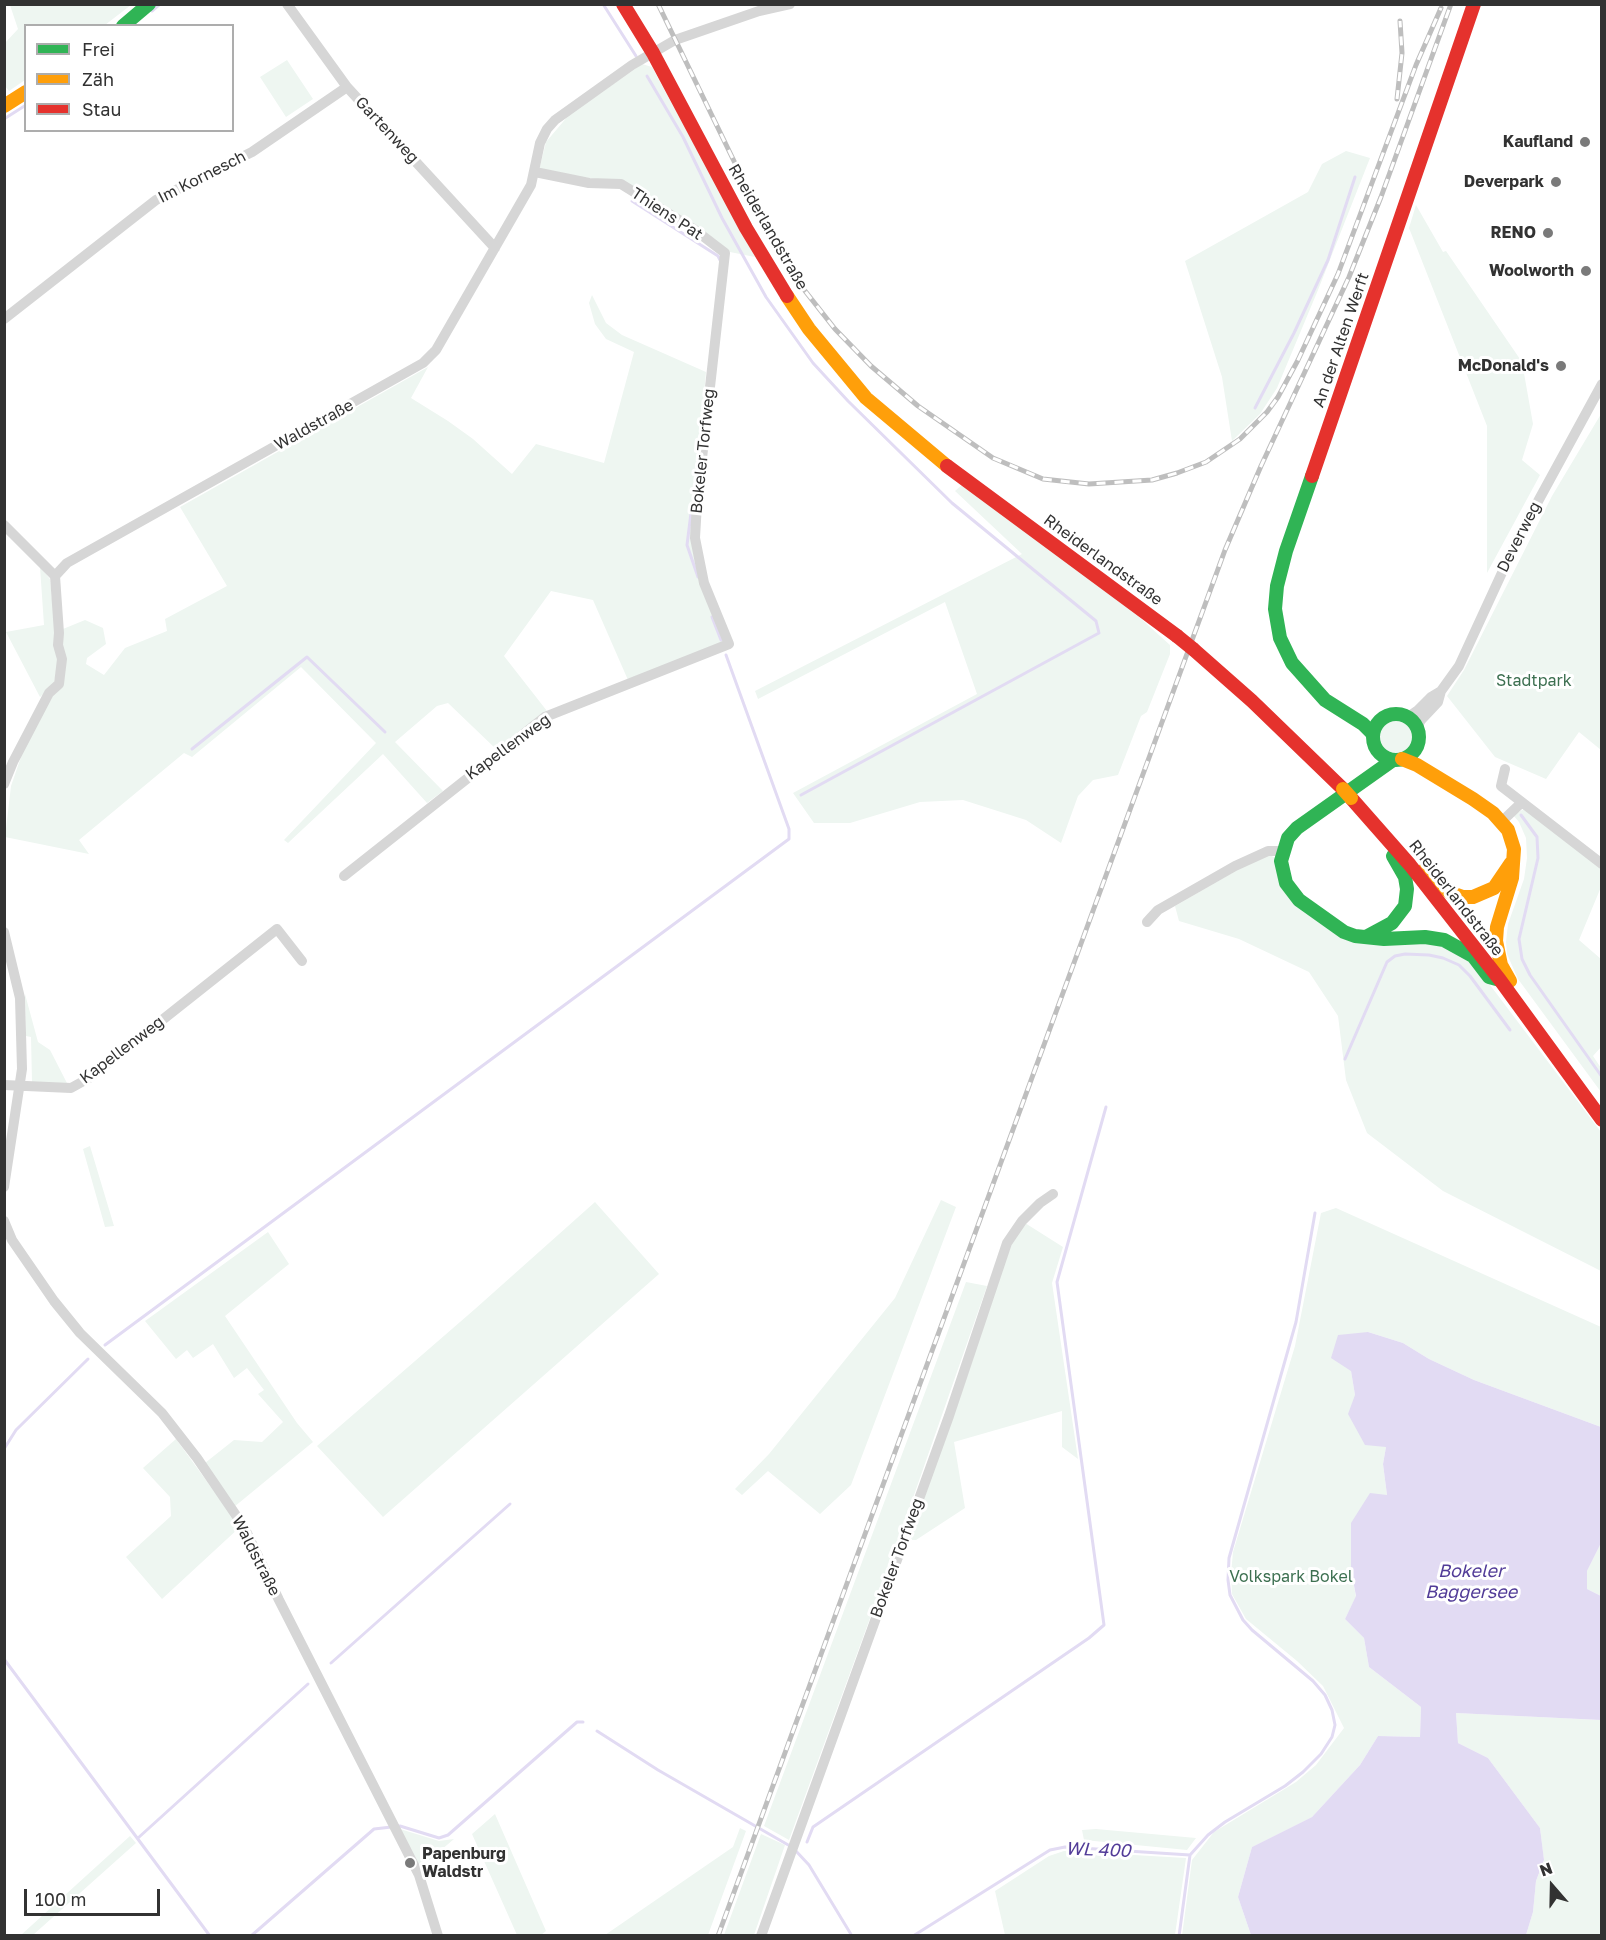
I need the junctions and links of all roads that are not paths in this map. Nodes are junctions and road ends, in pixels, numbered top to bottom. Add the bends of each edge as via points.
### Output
1 (149, 4) edge
2 (287, 4) edge
3 (623, 4) edge
4 (790, 4) edge
5 (1474, 4) edge
6 (125, 24) edge
7 (653, 52) junction
8 (347, 87) junction
9 (24, 93) edge
10 (4, 106) edge
11 (535, 172) junction
12 (495, 248) junction
13 (725, 253) joint
14 (4, 319) edge
15 (1602, 384) edge
16 (4, 525) edge
17 (55, 576) junction
18 (729, 644) joint
19 (1308, 683) junction
20 (1380, 720) junction
21 (1412, 722) junction
22 (1373, 734) junction
23 (1416, 749) junction
24 (1380, 753) junction
25 (1398, 759) junction
26 (1505, 769) dead end
27 (1443, 780) junction
28 (1362, 781) junction
29 (4, 784) edge
30 (1521, 803) junction
31 (1501, 822) junction
32 (1382, 832) junction
33 (1282, 851) junction
34 (1513, 861) junction
35 (1602, 864) edge
36 (1410, 865) junction
37 (344, 876) dead end
38 (1147, 922) dead end
39 (4, 932) edge
40 (1365, 937) junction
41 (302, 961) dead end
42 (1500, 980) junction
43 (1517, 1004) junction
44 (4, 1085) edge
45 (20, 1086) junction
46 (1602, 1120) edge
47 (4, 1187) edge
48 (1053, 1194) dead end
49 (4, 1221) edge
50 (438, 1935) edge
51 (761, 1935) edge

1 - 6 main road
2 - 8 street, Gartenweg
3 - 7 main road, Rheiderlandstraße
4 - 7 street, Waldstraße via 707,28
5 - 19 main road, An der Alten Werft via 1276,586 1280,638 1292,663
7 - 11 street, Waldstraße via 555,120 540,142
7 - 32 main road, Rheiderlandstraße, bridge via 776,279 809,329 866,398 935,458 1193,649 1347,793
8 - 12 street, Gartenweg
8 - 14 street, Im Kornesch via 252,152 156,200
9 - 10 main road
11 - 12 street, Waldstraße
11 - 13 street, Thiens Pat via 589,183 621,184
12 - 17 street, Waldstraße via 436,350 423,363 67,563
13 - 18 street, Bokeler Torfweg via 695,538 704,583
15 - 21 street, Deverweg via 1518,538 1459,666 1437,702 1421,720
16 - 17 street
17 - 29 street via 62,659 59,684 49,693
18 - 37 street, Kapellenweg via 545,717
19 - 20 main road, An der Alten Werft
19 - 22 main road, An der Alten Werft
20 - 21 main road via 1393,714
20 - 22 main road
21 - 23 main road via 1419,734
22 - 24 main road
23 - 25 main road via 1408,757
23 - 27 main road
24 - 25 main road
24 - 28 main road
25 - 27 main road via 1410,761
25 - 28 main road
26 - 30 street via 1501,786
27 - 31 main road
28 - 33 main road via 1297,828
30 - 31 street
30 - 35 street
31 - 34 main road via 1512,839
32 - 36 main road, Rheiderlandstraße
32 - 40 main road via 1385,845 1405,877 1407,898 1392,923
33 - 38 street via 1268,851 1235,866 1158,910
33 - 40 main road via 1282,872 1299,900 1335,928
34 - 36 main road via 1494,888 1473,897 1449,892 1424,870
34 - 43 main road via 1496,941
36 - 42 main road, Rheiderlandstraße
39 - 45 street via 20,998
40 - 42 main road via 1444,940 1473,956 1489,977
41 - 45 street, Kapellenweg via 277,928 89,1078 71,1088
42 - 43 main road, Rheiderlandstraße
43 - 46 main road, Rheiderlandstraße
44 - 45 street, Kapellenweg
45 - 47 street
48 - 51 street, Bokeler Torfweg via 1022,1221 1007,1243 949,1416
49 - 50 street, Waldstraße via 12,1240 54,1301 80,1333 162,1413 244,1527 418,1875

